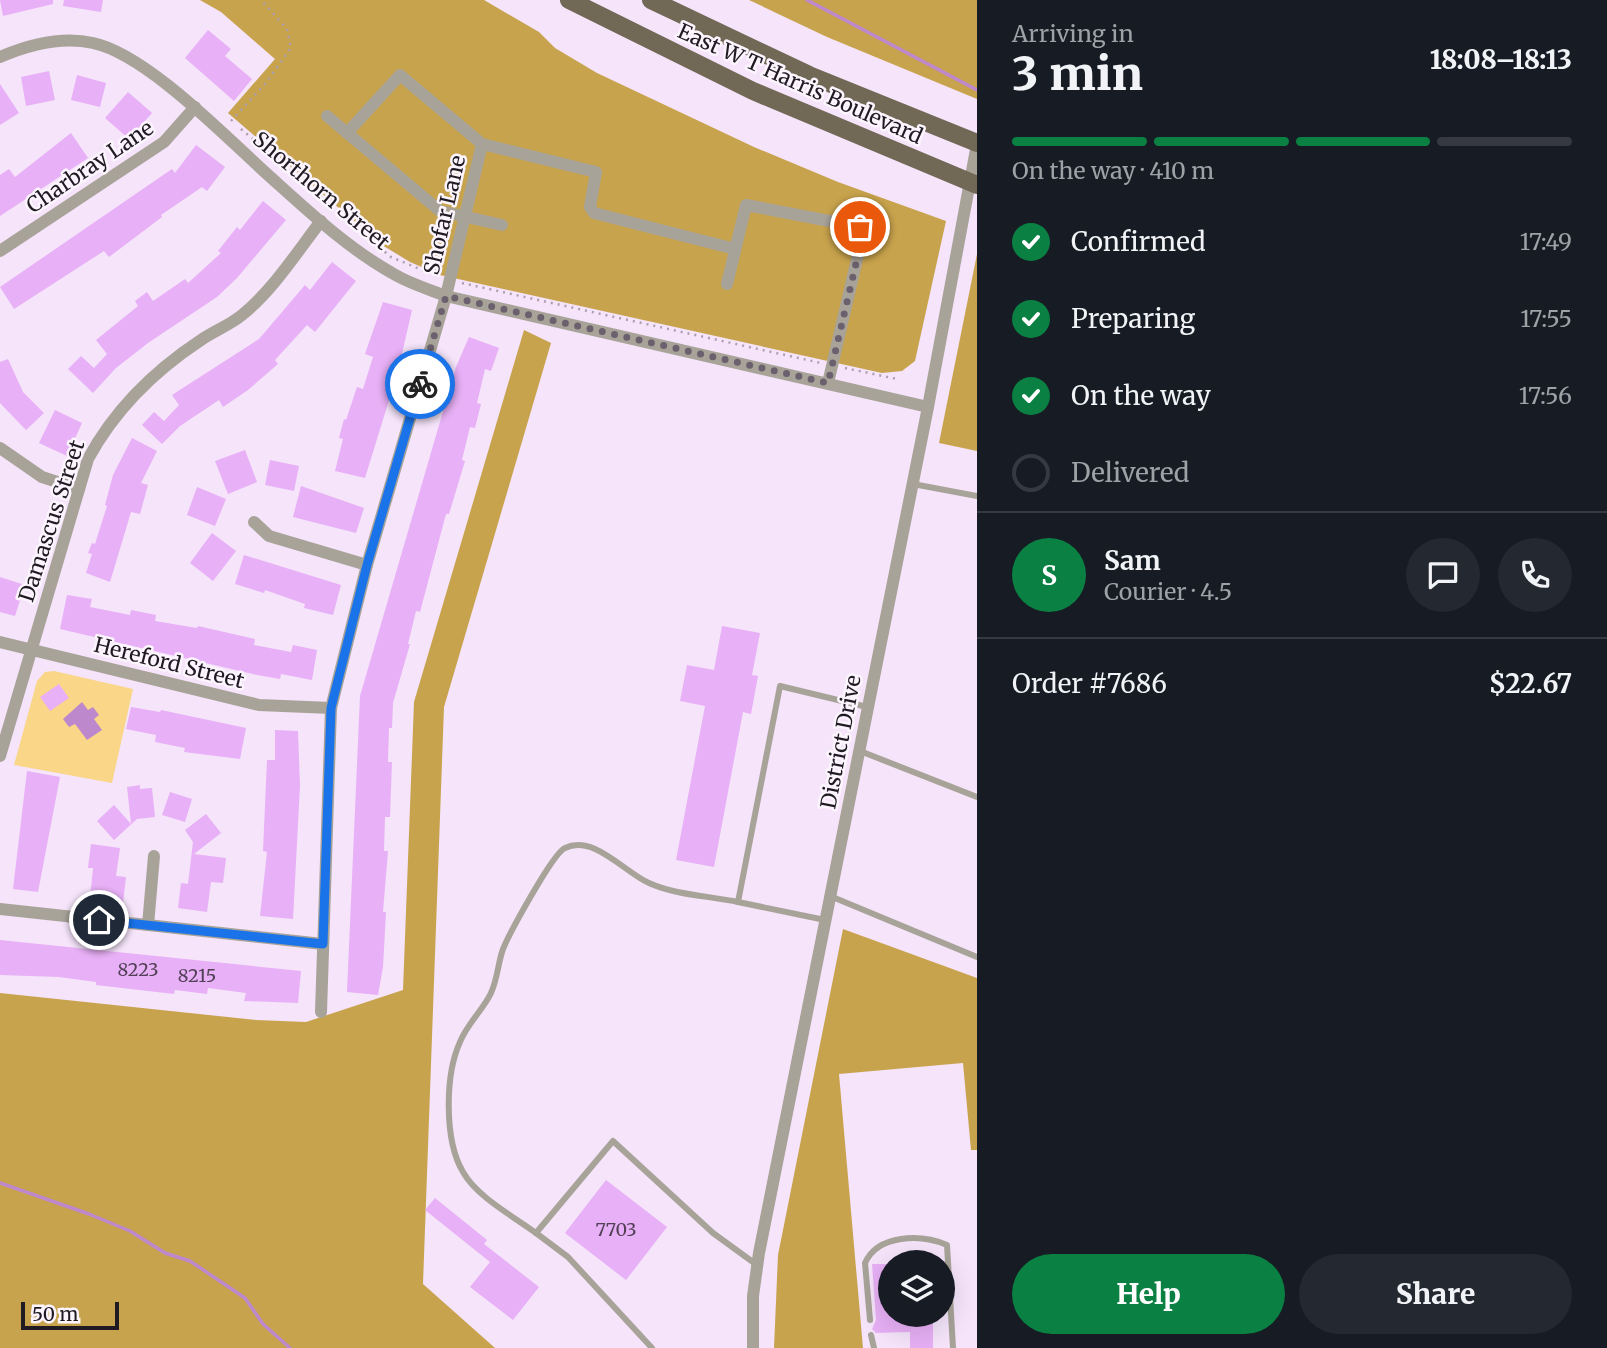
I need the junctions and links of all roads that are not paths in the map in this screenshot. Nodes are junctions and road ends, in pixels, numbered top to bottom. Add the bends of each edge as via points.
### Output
1 (569, 0) edge
2 (651, 0) edge
3 (0, 57) edge
4 (195, 107) junction
5 (327, 116) dead end
6 (347, 133) junction
7 (482, 144) junction
8 (977, 144) edge
9 (973, 184) edge
10 (463, 217) junction
11 (321, 221) junction
12 (502, 225) dead end
13 (735, 249) junction
14 (0, 251) edge
15 (727, 284) dead end
16 (446, 296) junction
17 (828, 383) junction
18 (928, 407) junction
19 (0, 448) edge
20 (913, 484) junction
21 (79, 489) junction
22 (977, 496) edge
23 (254, 522) dead end
24 (367, 565) junction
25 (0, 642) edge
26 (30, 649) junction
27 (867, 707) junction
28 (331, 708) junction
29 (858, 750) junction
30 (0, 756) edge
31 (977, 797) edge
32 (154, 856) dead end
33 (830, 896) junction
34 (738, 902) junction
35 (0, 909) edge
36 (825, 920) junction
37 (148, 925) junction
38 (323, 944) junction
39 (977, 957) edge
40 (321, 1012) dead end
41 (536, 1233) junction
42 (757, 1265) junction
43 (870, 1320) dead end
44 (871, 1335) dead end
45 (652, 1348) edge
46 (753, 1348) edge
47 (874, 1348) edge
48 (953, 1348) edge

1 - 9 main road, East W T Harris Boulevard via 753,91
2 - 8 main road, East W T Harris Boulevard via 809,75
3 - 4 street, Shorthorn Street via 30,44 93,43 126,56
4 - 11 street, Shorthorn Street
4 - 14 street, Charbray Lane via 164,142
5 - 6 street
6 - 7 street via 400,75
6 - 10 street via 440,211
7 - 10 street, Shofar Lane
7 - 13 street via 596,172 590,207 594,213
8 - 9 street, District Drive
9 - 18 street, District Drive
10 - 12 street
10 - 16 street, Shofar Lane
11 - 16 street, Shorthorn Street via 394,275
11 - 21 street, Damascus Street via 242,315 200,340 132,396 106,426 88,459
13 - 15 street
13 - 17 street via 746,205 860,227 862,238
16 - 17 street, Shorthorn Street
16 - 24 street, Shofar Lane
17 - 18 street, Shorthorn Street
18 - 20 street, District Drive
19 - 21 street via 42,477
20 - 22 lane
20 - 27 street, District Drive
21 - 26 street, Damascus Street
23 - 24 street via 269,536
24 - 28 street, Shofar Lane
25 - 26 street, Hereford Street
26 - 28 street, Hereford Street via 259,705
26 - 30 street, Damascus Street
27 - 29 street, District Drive
27 - 34 lane via 780,686
28 - 38 street, Shofar Lane
29 - 31 lane
29 - 33 street, District Drive
32 - 37 street
33 - 36 street, District Drive
33 - 39 lane
34 - 36 lane
34 - 41 lane via 650,884 581,844 565,847 543,872 503,950 492,992 459,1042 449,1092 449,1123 463,1173
35 - 37 street
36 - 42 street, District Drive
37 - 38 street
38 - 40 street, Shofar Lane
41 - 42 lane via 612,1141 713,1233
41 - 45 lane via 568,1257
42 - 46 street, District Drive
43 - 48 lane via 865,1263 869,1255 879,1246 905,1239 940,1242 947,1245
44 - 47 lane

